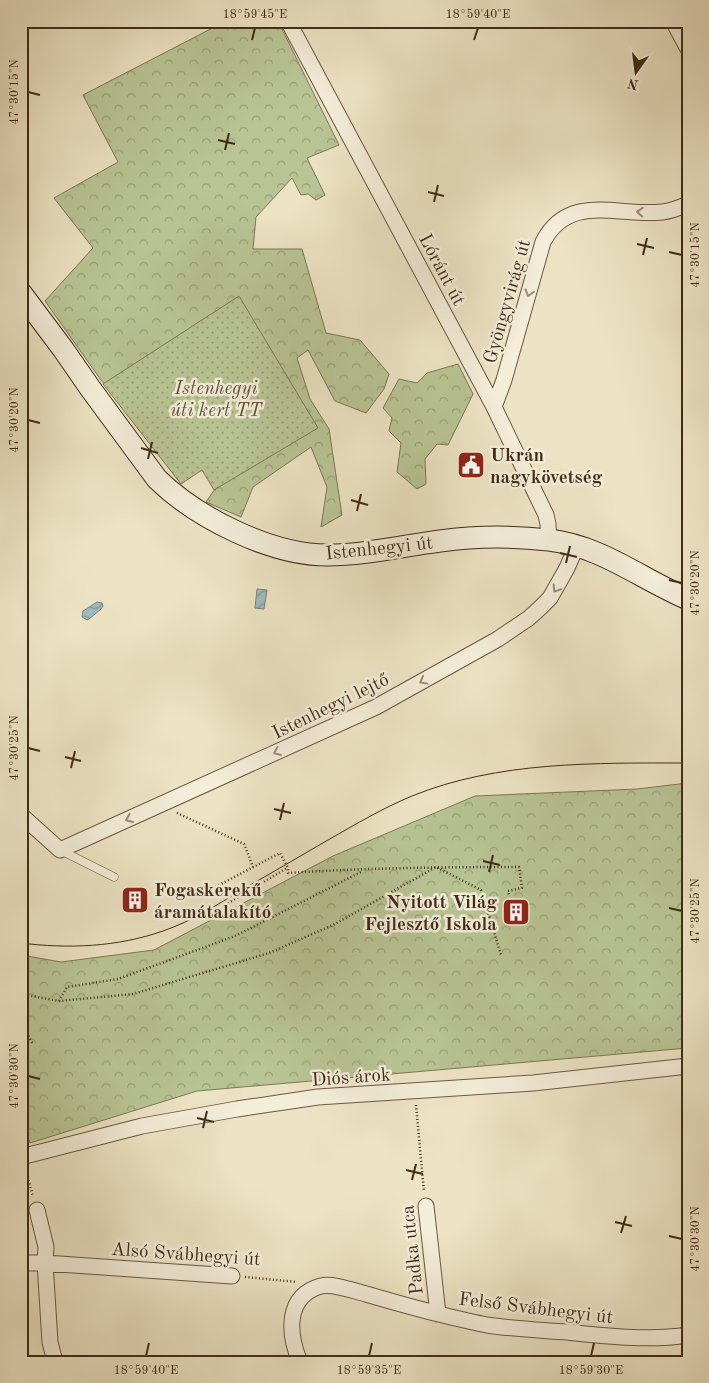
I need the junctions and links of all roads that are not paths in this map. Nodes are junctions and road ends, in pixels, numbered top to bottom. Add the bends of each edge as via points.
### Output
1 (288, 21) edge
2 (673, 21) edge
3 (688, 49) edge
4 (688, 204) edge
5 (21, 293) edge
6 (494, 407) junction
7 (549, 540) junction
8 (577, 545) junction
9 (688, 599) edge
10 (21, 815) edge
11 (60, 850) junction
12 (114, 877) dead end
13 (688, 1066) edge
14 (22, 1156) edge
15 (426, 1206) road end
16 (37, 1210) road end
17 (21, 1263) edge
18 (45, 1264) junction
19 (232, 1276) road end
20 (438, 1314) junction
21 (688, 1335) edge
22 (55, 1362) edge
23 (300, 1362) edge

1 - 6 street, Lóránt út
2 - 3 street
4 -> 6 street, Gyöngyvirág út via 662,212 589,210 567,217 552,227 543,242
5 - 7 street, Istenhegyi út via 157,479 188,504 240,533 291,551 315,554 358,553 466,538
6 - 7 street, Lóránt út via 546,515
7 - 8 street, Istenhegyi út
8 - 9 street, Istenhegyi út
8 -> 11 street, Istenhegyi lejtő via 550,598 529,618 498,638 376,707
10 - 11 street
11 - 12 lane
13 - 14 street, Diós árok via 533,1083 318,1097 142,1126
15 - 20 street, Padka utca
16 - 18 street via 46,1247
17 - 18 street, Alsó Svábhegyi út
18 - 19 street, Alsó Svábhegyi út
18 - 22 street via 50,1342
20 - 21 street, Felső Svábhegyi út via 486,1325 614,1337
20 - 23 street, Felső Svábhegyi út via 350,1289 324,1286 312,1290 295,1305 293,1316 294,1346

